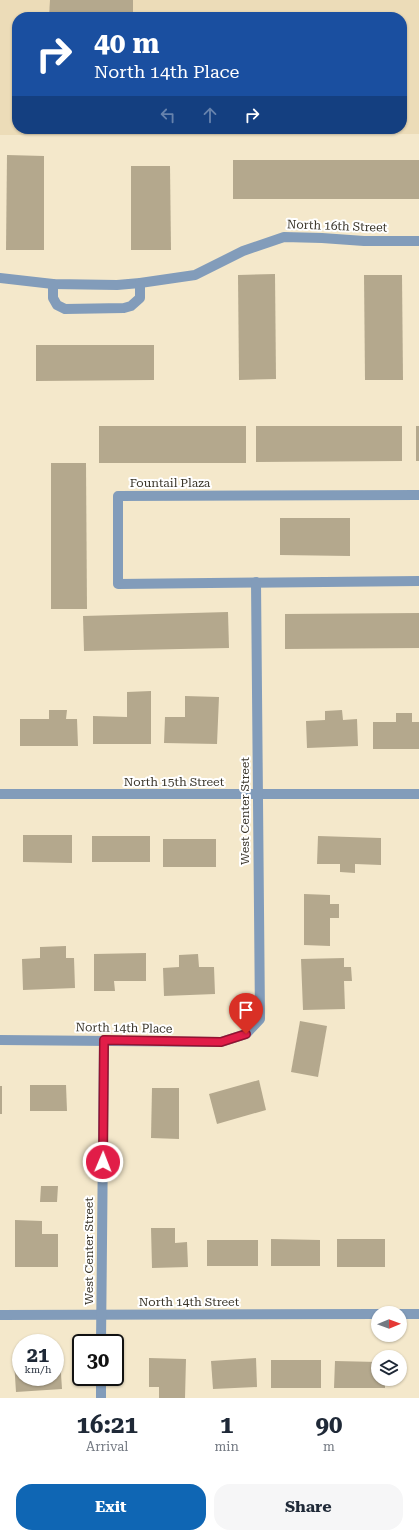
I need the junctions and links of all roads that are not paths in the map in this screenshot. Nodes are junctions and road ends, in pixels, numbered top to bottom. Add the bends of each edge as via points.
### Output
1 (419, 241) edge
2 (0, 278) edge
3 (140, 283) junction
4 (53, 284) junction
5 (419, 495) edge
6 (419, 581) edge
7 (256, 582) junction
8 (0, 794) edge
9 (419, 794) edge
10 (258, 795) junction
11 (246, 1034) joint
12 (0, 1040) edge
13 (104, 1040) junction
14 (371, 1314) edge
15 (407, 1314) edge
16 (419, 1314) edge
17 (0, 1315) edge
18 (102, 1315) junction
19 (101, 1334) edge
20 (101, 1386) edge
21 (101, 1398) edge

1 - 3 street, North 16th Street via 284,237 243,251 195,274
2 - 4 street, North 16th Street
3 - 4 street, North 16th Street
3 - 4 street via 140,298 131,306 65,309 56,305
5 - 7 street, Fountail Plaza via 118,496 118,584
6 - 7 street, Fountail Plaza
7 - 10 street, West Center Street
8 - 10 street, North 15th Street
9 - 10 street, North 15th Street
10 - 11 street, West Center Street via 260,1020
11 - 13 street, North 14th Place via 221,1042
12 - 13 street, North 14th Place
13 - 18 street, West Center Street
14 - 18 street, North 14th Street
15 - 16 street
17 - 18 street, North 14th Street
18 - 19 street, West Center Street
20 - 21 street

